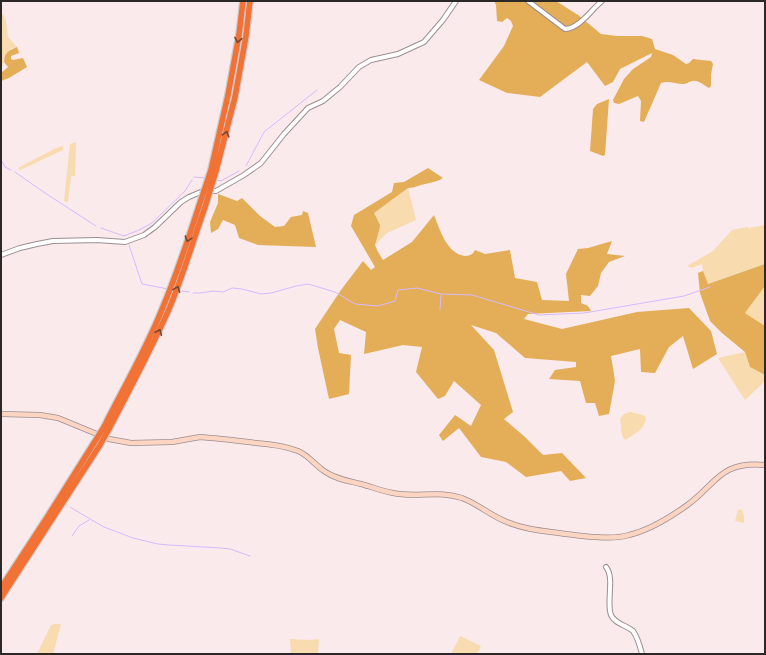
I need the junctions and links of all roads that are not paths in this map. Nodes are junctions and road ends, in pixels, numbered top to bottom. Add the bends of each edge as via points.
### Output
1 (244, 1) edge
2 (250, 1) edge
3 (456, 1) edge
4 (528, 1) edge
5 (602, 1) edge
6 (213, 171) junction
7 (1, 255) edge
8 (181, 271) junction
9 (1, 414) edge
10 (106, 428) junction
11 (97, 444) junction
12 (765, 465) edge
13 (606, 567) dead end
14 (1, 588) edge
15 (1, 598) edge
16 (642, 654) edge

1 -> 6 highway
6 -> 2 highway via 235,97
3 - 7 street via 444,20 424,42 398,54 371,60 359,67 324,101 308,108 261,163 216,191 203,191 189,197 144,235 125,242 97,240 37,244
4 - 5 street via 565,29 570,29 587,17
6 - 8 highway, bridge
8 - 10 highway
10 -> 8 highway via 151,349 170,307
9 - 12 main road via 43,415 64,420 109,440 131,443 172,442 200,437 285,447 305,455 337,478 393,493 455,496 516,526 595,537 629,535 653,526 686,506 722,473 747,464
10 - 11 highway, bridge
11 - 14 highway
11 - 15 highway
13 - 16 street via 610,582 610,614 614,620 632,630

